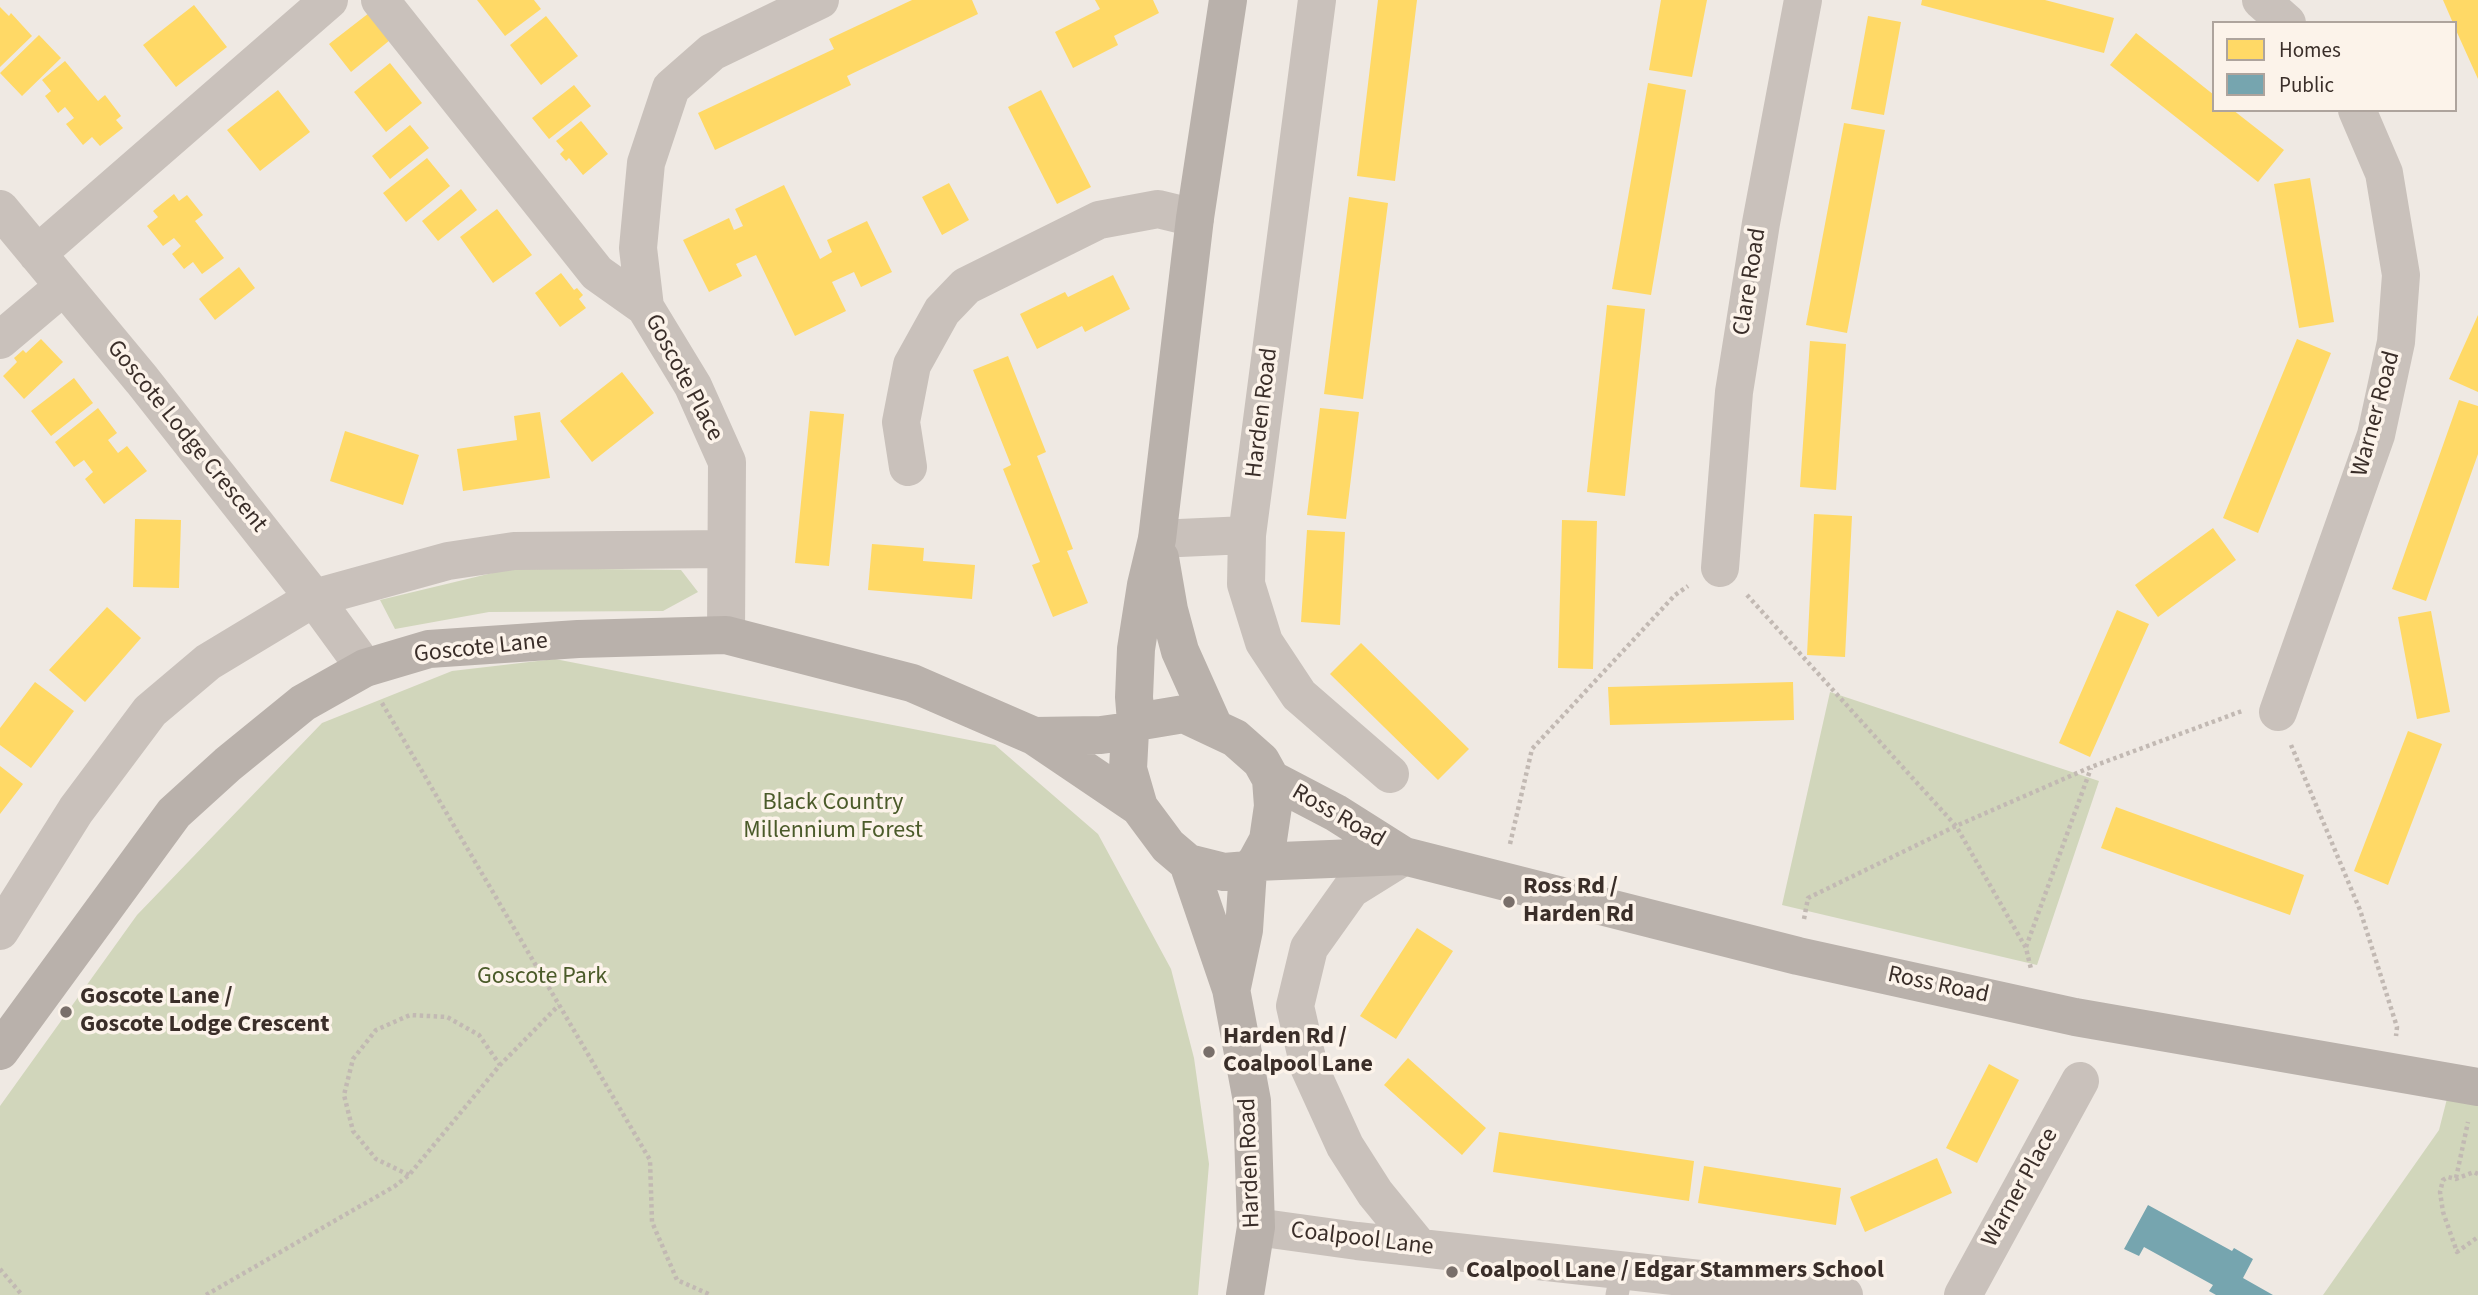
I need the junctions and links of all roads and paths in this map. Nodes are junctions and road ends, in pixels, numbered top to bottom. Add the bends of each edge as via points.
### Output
1 (329, 0) edge
2 (380, 0) edge
3 (820, 0) edge
4 (1228, 0) edge
5 (1317, 0) edge
6 (1803, 0) edge
7 (2261, 0) edge
8 (2285, 21) edge
9 (2358, 112) edge
10 (0, 209) edge
11 (1195, 218) junction
12 (37, 254) junction
13 (64, 286) junction
14 (645, 307) junction
15 (0, 340) edge
16 (908, 467) dead end
17 (1247, 536) junction
18 (1157, 539) junction
19 (725, 549) junction
20 (1720, 568) junction
21 (314, 598) junction
22 (726, 635) junction
23 (365, 668) junction
24 (2278, 712) junction
25 (1133, 727) junction
26 (1214, 727) junction
27 (1034, 736) junction
28 (2091, 767) junction
29 (1390, 774) dead end
30 (1271, 779) junction
31 (1139, 807) junction
32 (1956, 826) junction
33 (1404, 856) junction
34 (1188, 863) junction
35 (1252, 866) junction
36 (1502, 883) junction
37 (0, 931) edge
38 (2026, 948) junction
39 (1798, 956) junction
40 (2031, 971) dead end
41 (1231, 989) junction
42 (559, 1005) junction
43 (0, 1051) edge
44 (500, 1065) junction
45 (2392, 1071) junction
46 (2080, 1081) dead end
47 (2477, 1087) edge
48 (2478, 1174) edge
49 (409, 1175) junction
50 (2456, 1179) junction
51 (1256, 1227) junction
52 (2478, 1237) edge
53 (1419, 1247) junction
54 (0, 1269) edge
55 (1620, 1282) edge
56 (22, 1295) edge
57 (206, 1295) edge
58 (711, 1295) edge
59 (1245, 1295) edge
60 (1844, 1295) edge
61 (1963, 1295) edge

1 - 12 street
2 - 14 street via 597,273
3 - 14 street, Goscote Place via 712,52 671,88 646,163 638,248
4 - 11 street
5 - 17 street, Harden Road
6 - 20 street, Clare Road via 1734,392
7 - 8 street
9 - 24 street, Warner Road via 2384,173 2399,262 2396,342 2376,435
10 - 12 street, Goscote Lodge Crescent
11 - 16 street via 1158,209 1099,220 966,286 942,311 912,365 901,422
11 - 18 street
12 - 13 street, Goscote Lodge Crescent
13 - 15 street
13 - 21 street, Goscote Lodge Crescent
14 - 19 street, Goscote Place via 693,386 727,462
17 - 18 street
17 - 29 street, Harden Road via 1246,584 1264,642 1299,695
18 - 25 street via 1136,649
18 - 26 street via 1180,651
19 - 21 street via 514,551 448,562
19 - 22 street, Goscote Place
20 - 32 path
20 - 36 path via 1675,595 1532,749
21 - 23 street, Goscote Lodge Crescent
21 - 37 street via 208,662 150,711 76,810
22 - 23 street, Goscote Lane via 429,649
22 - 27 street, Goscote Lane via 912,683
23 - 42 path
23 - 43 street, Goscote Lane via 303,703 174,813
24 - 28 path via 2237,711
24 - 45 path via 2364,923 2397,1027
25 - 26 street via 1184,714
25 - 27 street, Goscote Lane via 1101,735
25 - 31 street via 1128,769
26 - 30 street via 1252,751
27 - 31 street, Goscote Lane
28 - 32 path
28 - 38 path
30 - 33 street, Ross Road
30 - 35 street via 1268,840
31 - 34 street via 1168,846
32 - 38 path
32 - 39 path via 1808,898
33 - 35 street, Ross Road
33 - 36 street, Ross Road
33 - 53 street via 1351,889 1309,948 1295,1006 1309,1067 1345,1146 1375,1193
34 - 35 street via 1224,872
34 - 41 street, Harden Road
35 - 41 street, Harden Road
36 - 39 street, Ross Road
38 - 40 path
39 - 45 street, Ross Road via 2075,1017
41 - 51 street, Harden Road via 1252,1101
42 - 44 path
42 - 58 path via 650,1160 652,1222 677,1280
44 - 49 path
44 - 49 path via 479,1035 447,1017 410,1016 376,1030 353,1059 344,1095 353,1131 376,1159
45 - 47 street, Ross Road
46 - 61 street, Warner Place
47 - 50 path
48 - 50 path
49 - 57 path
50 - 52 path via 2444,1180 2440,1192 2457,1252
51 - 53 street, Coalpool Lane
51 - 59 street, Harden Road
53 - 55 street, Coalpool Lane
54 - 56 path
55 - 60 street, Coalpool Lane

